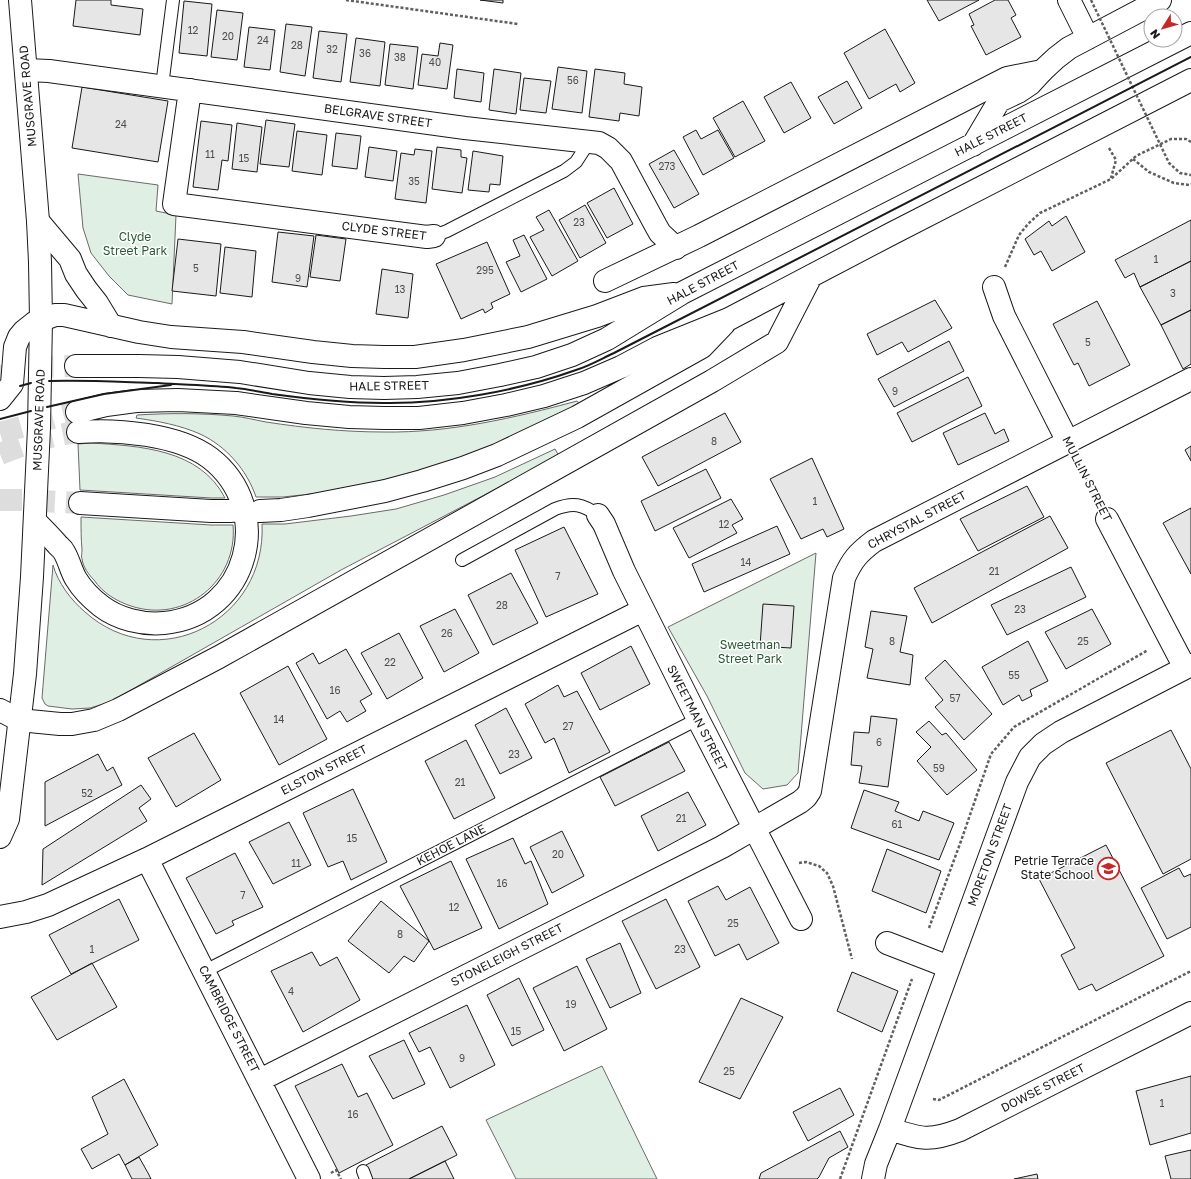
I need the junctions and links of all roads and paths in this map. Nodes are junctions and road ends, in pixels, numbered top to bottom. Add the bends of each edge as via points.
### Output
1 (20, 0) edge
2 (173, 0) edge
3 (346, 0) edge
4 (1069, 0) edge
5 (1091, 0) edge
6 (1160, 0) edge
7 (518, 24) dead end
8 (1191, 33) edge
9 (1088, 38) junction
10 (26, 70) junction
11 (1042, 71) junction
12 (1191, 80) edge
13 (162, 86) junction
14 (190, 90) junction
15 (589, 142) junction
16 (1191, 142) edge
17 (973, 145) junction
18 (1109, 148) dead end
19 (1133, 159) junction
20 (1191, 175) edge
21 (1111, 179) junction
22 (1191, 184) edge
23 (38, 221) junction
24 (434, 236) joint
25 (676, 248) junction
26 (811, 276) junction
27 (605, 281) dead end
28 (994, 287) joint
29 (682, 293) junction
30 (729, 319) junction
31 (42, 320) junction
32 (111, 326) junction
33 (76, 366) tunnel mouth
34 (1191, 379) edge
35 (0, 399) edge
36 (1068, 442) junction
37 (80, 503) tunnel mouth
38 (230, 511) dead end
39 (260, 511) dead end
40 (598, 515) joint
41 (1107, 519) joint
42 (35, 520) junction
43 (462, 560) dead end
44 (643, 610) junction
45 (1188, 667) edge
46 (9, 715) edge
47 (698, 719) junction
48 (754, 829) junction
49 (0, 837) edge
50 (147, 859) junction
51 (778, 874) junction
52 (0, 917) edge
53 (801, 918) dead end
54 (887, 943) dead end
55 (852, 959) dead end
56 (949, 967) junction
57 (205, 972) junction
58 (1191, 972) edge
59 (912, 979) dead end
60 (1191, 1013) edge
61 (260, 1080) junction
62 (933, 1099) dead end
63 (890, 1129) junction
64 (320, 1176) edge
65 (341, 1179) edge
66 (840, 1179) edge
67 (872, 1179) edge

1 - 10 main road, MUSGRAVE ROAD
2 - 13 lane
3 - 7 path
4 - 9 main road
5 - 20 path, bridge via 1169,163 1180,173
6 - 9 main road
8 - 17 main road, HALE STREET
9 - 11 main road via 1069,48
10 - 13 main road, BELGRAVE STREET
10 - 23 main road, MUSGRAVE ROAD
11 - 17 main road via 1030,84 999,101
11 - 25 main road via 1007,78
12 - 26 main road
13 - 14 main road, BELGRAVE STREET
14 - 15 main road, BELGRAVE STREET via 465,128
14 - 24 main road, CLYDE STREET via 174,204
15 - 24 lane, CLYDE STREET via 576,162 564,171
15 - 25 main road, BELGRAVE STREET via 599,143 608,148 622,161 656,226
16 - 19 path via 1186,138 1171,139
17 - 29 main road, HALE STREET
18 - 21 path via 1116,160
19 - 21 path
19 - 22 path via 1149,172 1174,183
21 - 28 path via 1040,213 1028,224 1019,235
23 - 31 main road, MUSGRAVE ROAD
23 - 32 main road via 70,260 76,274
25 - 27 main road
26 - 30 main road
26 - 46 main road via 776,342 712,381 219,657 94,720 60,724
28 - 36 main road, MULLIN STREET via 1004,316
29 - 32 main road via 644,298 528,338 415,357 352,356 243,342 171,337
29 - 33 main road, HALE STREET via 607,339 572,355 500,375 417,387 350,387 240,372 178,367
30 - 39 main road via 702,347 577,417 497,455 385,491 308,506
30 - 42 main road via 657,348 584,383 544,396 463,413 419,418 384,418 306,413 236,403 178,400 106,405 78,422 96,431 149,435 193,448 223,470 241,500 247,536 245,554 239,571 218,600 204,611 172,622 137,622 101,607 77,580 64,551
31 - 32 main road via 64,315
31 - 35 main road via 34,323 19,337 15,347 12,384
31 - 42 main road, MUSGRAVE ROAD
34 - 36 main road, CHRYSTAL STREET
36 - 41 path, MULLIN STREET
36 - 48 main road, CHRYSTAL STREET via 874,540 851,562 844,578 810,791 800,802
37 - 38 main road via 211,512
40 - 43 lane via 579,505 566,505
40 - 44 main road, SWEETMAN STREET
41 - 45 main road, MULLIN STREET
42 - 46 main road, MUSGRAVE ROAD via 25,674
44 - 47 main road, SWEETMAN STREET
44 - 50 main road, ELSTON STREET
45 - 56 main road, MORETON STREET via 1061,732 1030,757 1016,782
46 - 49 main road, MUSGRAVE ROAD via 8,818
47 - 48 main road, SWEETMAN STREET
47 - 57 lane, KEHOE LANE
48 - 51 main road, SWEETMAN STREET
48 - 61 main road, STONELEIGH STREET
50 - 52 main road, ELSTON STREET via 48,905
50 - 57 main road, CAMBRIDGE STREET
51 - 53 main road, SWEETMAN STREET
51 - 55 path via 802,862 819,866 827,873 833,886
54 - 56 main road
56 - 63 main road, MORETON STREET
57 - 61 main road, CAMBRIDGE STREET
58 - 62 path via 939,1100
59 - 66 path
60 - 63 main road, DOWSE STREET via 953,1132 928,1139
61 - 64 main road, CAMBRIDGE STREET
63 - 67 main road, MORETON STREET
64 - 65 path via 336,1170

